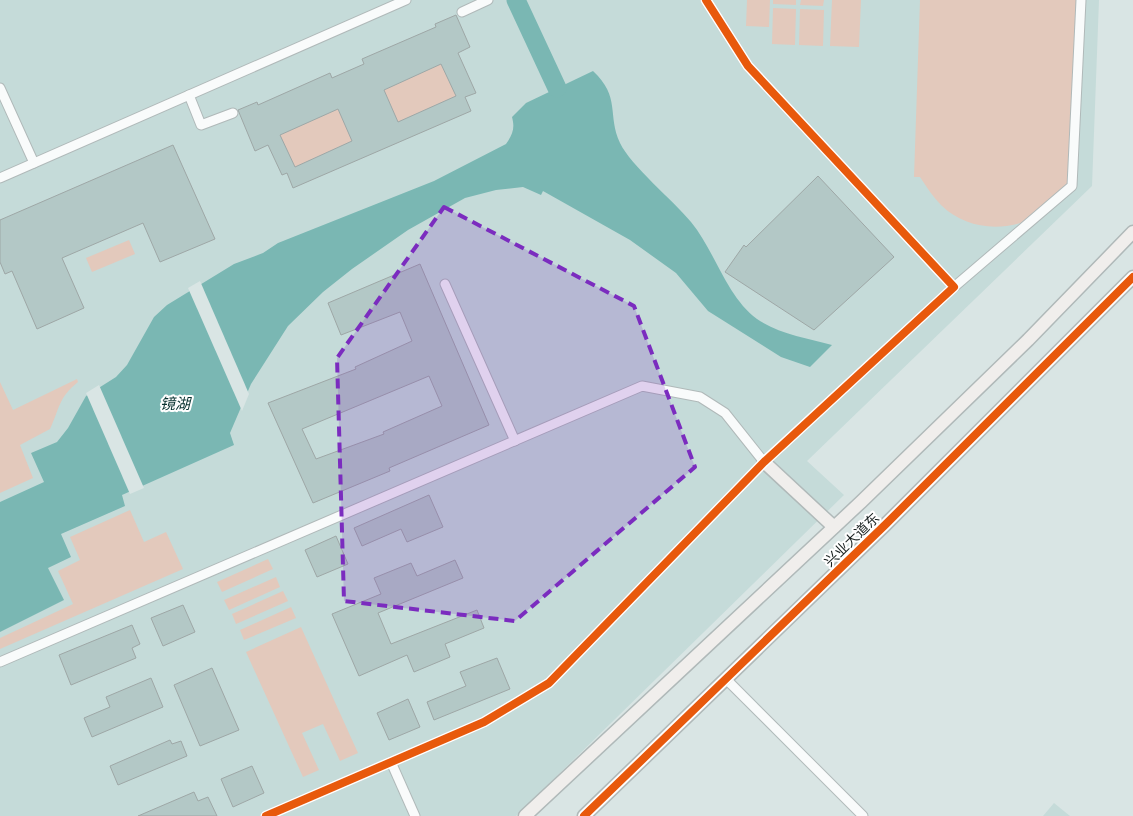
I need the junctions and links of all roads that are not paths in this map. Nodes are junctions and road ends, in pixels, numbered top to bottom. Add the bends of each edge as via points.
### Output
1 (406, 0) edge
2 (488, 0) edge
3 (706, 0) edge
4 (1081, 0) edge
5 (462, 12) dead end
6 (0, 90) edge
7 (189, 95) junction
8 (233, 113) dead end
9 (34, 163) junction
10 (0, 178) edge
11 (1133, 232) edge
12 (1133, 277) edge
13 (445, 284) dead end
14 (954, 287) junction
15 (515, 441) junction
16 (764, 462) junction
17 (834, 527) junction
18 (0, 662) edge
19 (726, 679) junction
20 (390, 762) junction
21 (289, 812) edge
22 (528, 814) edge
23 (266, 816) edge
24 (415, 816) edge
25 (584, 816) edge
26 (863, 816) edge

1 - 7 street
2 - 5 street
3 - 14 street via 748,66
4 - 14 street via 1072,186
6 - 9 street
7 - 8 street via 201,125
7 - 9 street
9 - 10 street
11 - 17 main road, 兴业大道东 via 1028,340
12 - 19 main road, 兴业大道东 via 886,525
13 - 15 street
14 - 16 street
15 - 16 street via 642,386 700,397 725,413
15 - 18 street
16 - 17 main road
16 - 20 street via 550,683 484,722
17 - 22 main road, 兴业大道东
19 - 25 main road, 兴业大道东
19 - 26 street
20 - 21 street
20 - 24 street
21 - 23 street

